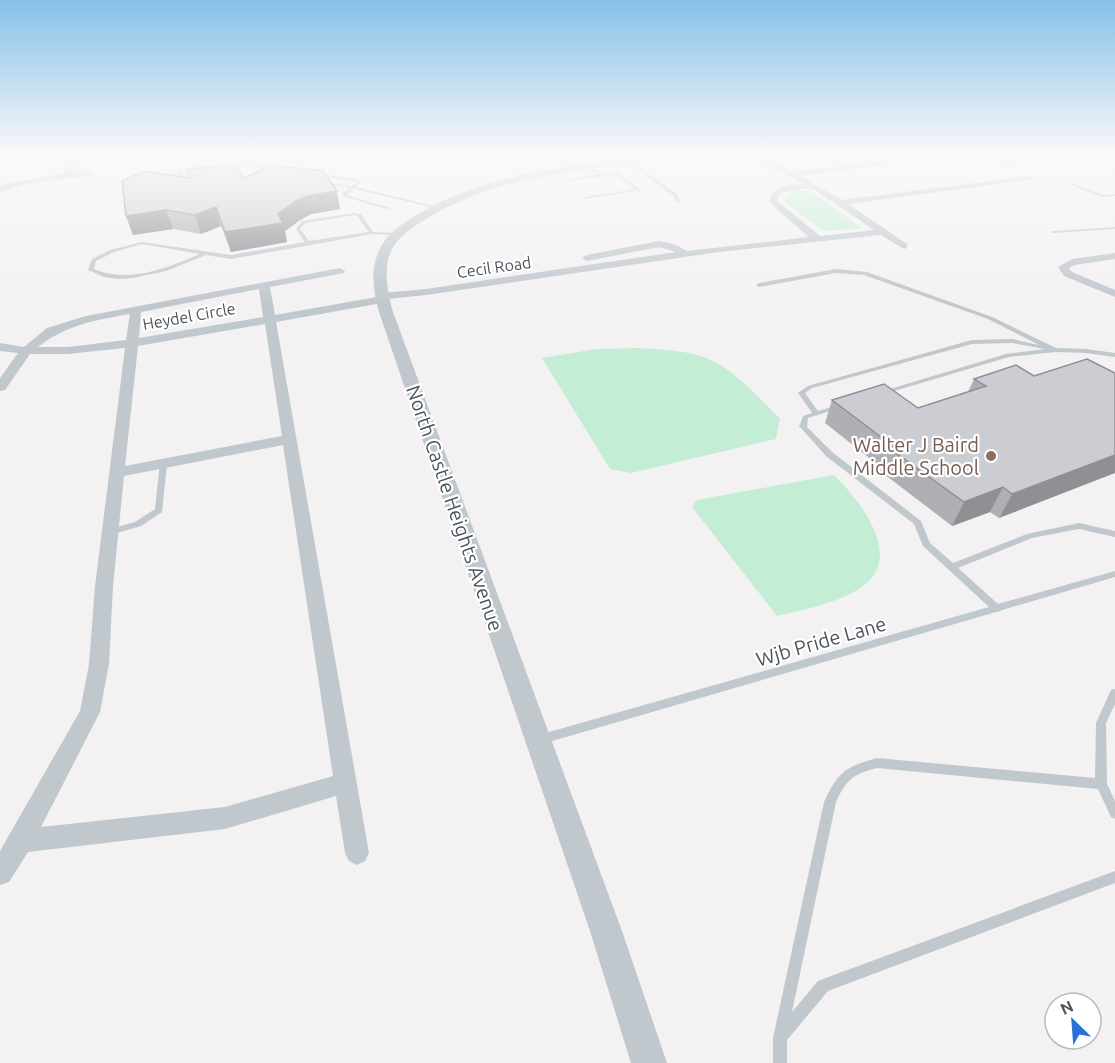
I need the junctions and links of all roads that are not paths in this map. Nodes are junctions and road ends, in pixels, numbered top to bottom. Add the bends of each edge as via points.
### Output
1 (377, 205) edge
2 (426, 205) edge
3 (441, 205) edge
4 (777, 205) edge
5 (841, 205) edge
6 (436, 207) junction
7 (388, 208) dead end
8 (1115, 228) edge
9 (882, 232) junction
10 (1053, 232) dead end
11 (372, 233) junction
12 (398, 234) junction
13 (818, 239) junction
14 (309, 243) junction
15 (904, 246) dead end
16 (206, 253) junction
17 (1115, 256) edge
18 (340, 271) dead end
19 (264, 285) junction
20 (759, 285) dead end
21 (1115, 294) edge
22 (382, 299) junction
23 (136, 309) junction
24 (271, 319) junction
25 (131, 343) junction
26 (0, 347) edge
27 (1056, 350) junction
28 (26, 351) junction
29 (1115, 356) edge
30 (0, 387) edge
31 (873, 396) edge
32 (850, 403) edge
33 (816, 413) junction
34 (290, 439) junction
35 (163, 464) junction
36 (116, 473) junction
37 (110, 532) junction
38 (1115, 534) edge
39 (951, 567) junction
40 (1115, 574) edge
41 (998, 609) junction
42 (1115, 693) edge
43 (537, 741) junction
44 (346, 783) junction
45 (1101, 784) junction
46 (1115, 813) edge
47 (21, 841) junction
48 (357, 853) dead end
49 (0, 873) edge
50 (1115, 877) edge
51 (780, 1038) junction
52 (649, 1063) edge
53 (780, 1063) edge

1 - 7 lane
2 - 6 lane
3 - 6 street, North Castle Heights Avenue
4 - 13 street
5 - 9 street
6 - 12 street, North Castle Heights Avenue
8 - 10 lane
9 - 13 street, Cecil Road
9 - 15 street
11 - 12 lane
11 - 14 lane
11 - 14 lane via 359,215 304,222 298,229
12 - 22 street, North Castle Heights Avenue via 387,246 381,264
13 - 22 street, Cecil Road via 686,254
14 - 16 lane via 231,257
16 - 16 lane via 174,268 132,276 102,277 92,270 94,260 142,243
17 - 21 street via 1072,262 1063,267 1068,274
18 - 19 street
19 - 23 street
19 - 24 street
20 - 27 lane via 836,271 865,273 990,318
22 - 24 street, Heydel Circle
22 - 43 street, North Castle Heights Avenue
23 - 25 street
23 - 28 street via 51,331
24 - 25 street, Heydel Circle
24 - 34 street
25 - 28 street, Heydel Circle
25 - 36 street
26 - 28 street, Heydel Circle
27 - 29 lane
27 - 31 lane via 1008,354
27 - 33 lane via 1012,341 972,342 810,387 801,393
28 - 30 street
32 - 33 lane
33 - 39 lane via 806,417 803,427 829,454 918,523 926,544
34 - 35 street
34 - 44 street
35 - 36 street
35 - 37 lane via 159,510 138,524
36 - 37 street
37 - 47 street via 99,664 90,712
38 - 39 lane via 1079,526 1040,534
39 - 41 lane
40 - 41 lane, Wjb Pride Lane
41 - 43 lane, Wjb Pride Lane
42 - 45 lane via 1101,723
43 - 52 street, North Castle Heights Avenue
44 - 47 street via 225,818
44 - 48 street
45 - 46 lane
45 - 51 lane via 877,763 842,777 830,802
47 - 49 street
50 - 51 lane via 823,986
51 - 53 lane

